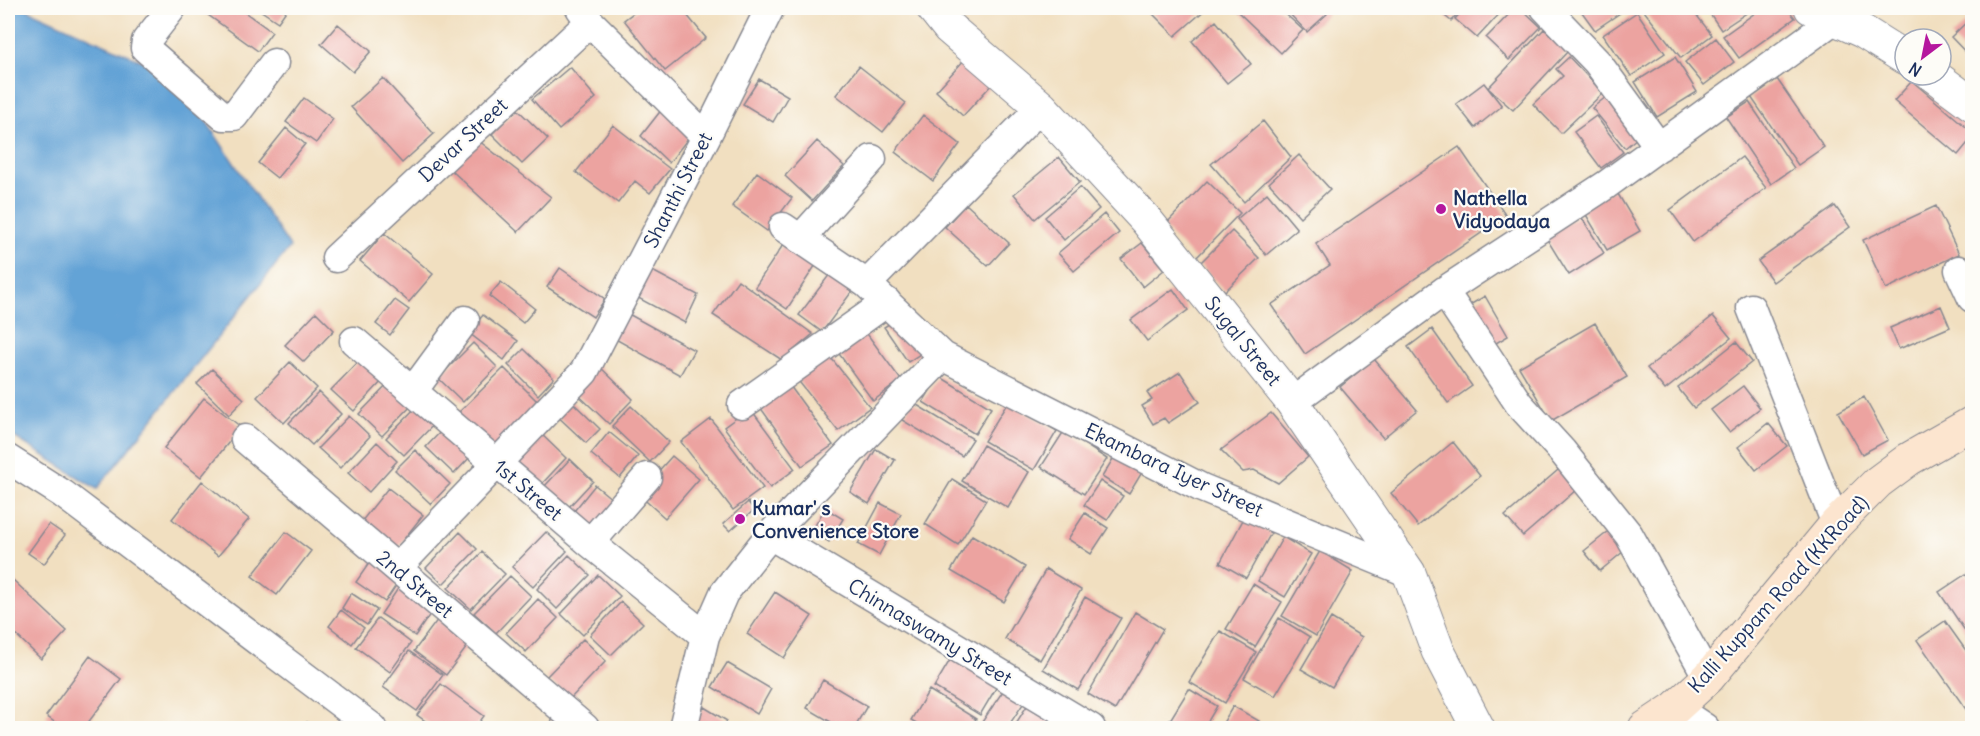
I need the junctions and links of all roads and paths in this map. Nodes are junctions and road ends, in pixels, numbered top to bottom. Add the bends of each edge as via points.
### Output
1 (172, 8) edge
2 (770, 8) edge
3 (933, 8) edge
4 (1545, 8) edge
5 (1819, 11) edge
6 (585, 15) edge
7 (1893, 50) edge
8 (274, 63) dead end
9 (1952, 87) edge
10 (1970, 98) edge
11 (1041, 107) junction
12 (706, 137) junction
13 (1659, 147) junction
14 (872, 159) dead end
15 (336, 258) dead end
16 (1959, 270) dead end
17 (1444, 291) junction
18 (877, 293) junction
19 (1972, 298) edge
20 (1751, 308) dead end
21 (465, 320) dead end
22 (354, 341) dead end
23 (944, 356) junction
24 (413, 392) junction
25 (1292, 402) junction
26 (742, 405) dead end
27 (1972, 423) edge
28 (245, 439) dead end
29 (8, 459) edge
30 (497, 464) junction
31 (647, 477) dead end
32 (1836, 524) junction
33 (770, 535) junction
34 (590, 543) junction
35 (397, 568) junction
36 (1409, 573) junction
37 (705, 636) junction
38 (1708, 678) junction
39 (1675, 708) junction
40 (373, 729) edge
41 (585, 729) edge
42 (683, 729) edge
43 (1091, 729) edge
44 (1479, 729) edge
45 (1645, 729) edge
46 (1705, 729) edge

1 - 8 street via 146,41 145,48 223,116 234,116
2 - 12 street, Shanthi Street
3 - 11 street, Sugal Street via 949,28
4 - 13 street via 1597,62
5 - 7 street
5 - 13 street
6 - 12 street
6 - 15 street, Devar Street
9 - 10 street
11 - 18 street
11 - 25 street, Sugal Street via 1146,220
12 - 30 street, Shanthi Street via 584,372
13 - 17 street
14 - 18 street, Ekambara Iyer Street via 791,233
16 - 19 street
17 - 25 street
17 - 38 street via 1519,404 1629,535
18 - 23 street, Ekambara Iyer Street
18 - 26 street
20 - 32 street
21 - 24 street
22 - 24 street, 1st Street
23 - 33 street
23 - 36 street, Ekambara Iyer Street via 1202,488
24 - 30 street, 1st Street
25 - 36 street, Sugal Street
27 - 32 main road, Kalli Kuppam Road (KKRoad) via 1886,476
28 - 35 street, 2nd Street
29 - 40 street via 63,494
30 - 34 street, 1st Street
30 - 35 street, Shanthi Street
31 - 34 street
32 - 38 main road, Kalli Kuppam Road (KKRoad)
33 - 37 street via 724,593
33 - 43 street, Chinnaswamy Street
34 - 37 street, 1st Street
35 - 41 street, 2nd Street
36 - 44 street, Sugal Street via 1438,651
37 - 42 street
38 - 39 main road, Kalli Kuppam Road (KKRoad)
39 - 45 main road, Kalli Kuppam Road (KKRoad)
39 - 46 street

